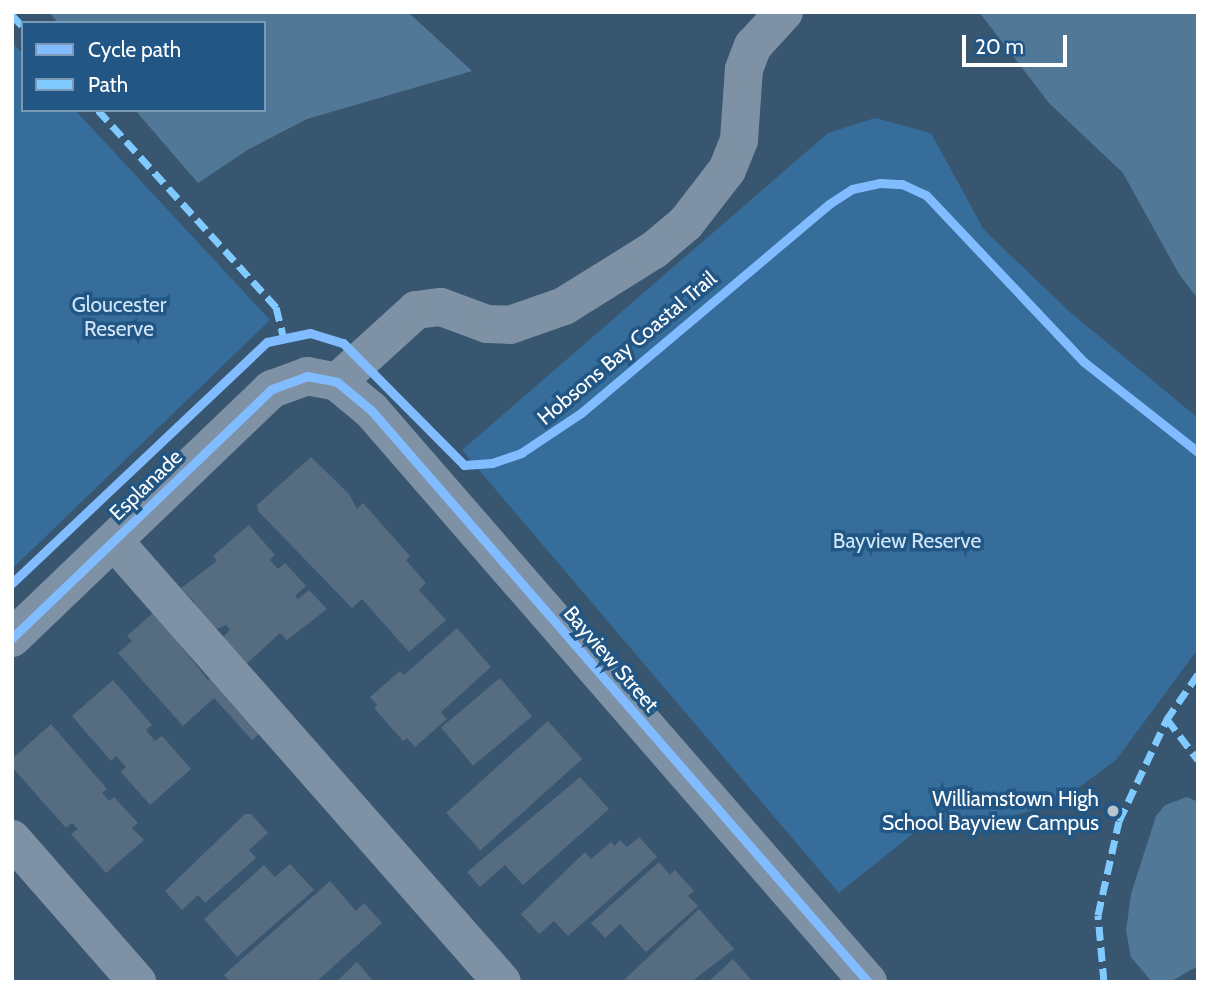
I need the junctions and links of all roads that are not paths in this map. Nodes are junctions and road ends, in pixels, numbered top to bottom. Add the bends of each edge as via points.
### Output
1 (783, 12) edge
2 (326, 379) junction
3 (114, 541) junction
4 (12, 638) edge
5 (12, 839) edge
6 (137, 982) edge
7 (502, 982) edge
8 (868, 982) edge

1 - 2 street via 753,46 744,69 739,140 727,170 686,223 654,250 564,306 510,325 487,324 441,307 416,310
2 - 3 street, Esplanade via 285,381 262,397
2 - 8 street, Bayview Street via 371,410
3 - 4 street, Esplanade
3 - 7 street
5 - 6 street

